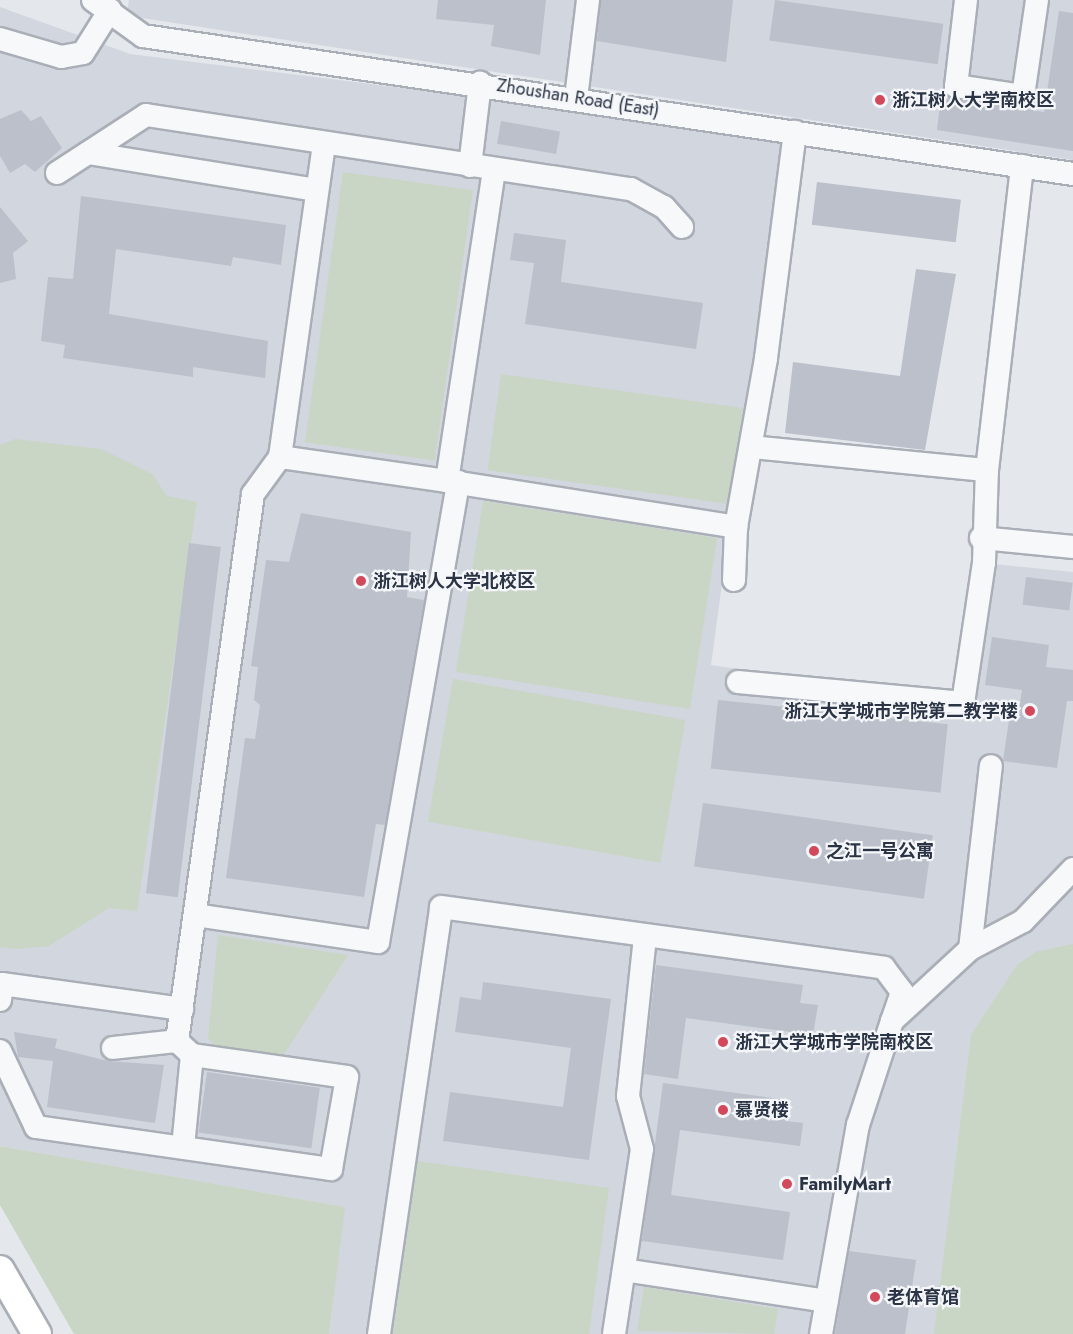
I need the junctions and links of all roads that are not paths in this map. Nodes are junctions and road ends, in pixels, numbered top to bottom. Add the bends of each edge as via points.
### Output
1 (588, 0) edge
2 (966, 0) edge
3 (1037, 0) edge
4 (102, 5) edge
5 (0, 39) edge
6 (480, 83) junction
7 (576, 98) junction
8 (795, 132) junction
9 (324, 144) junction
10 (88, 153) junction
11 (470, 166) junction
12 (1022, 166) junction
13 (494, 170) junction
14 (57, 173) dead end
15 (1073, 174) edge
16 (317, 190) junction
17 (681, 227) dead end
18 (751, 447) junction
19 (279, 457) junction
20 (987, 470) junction
21 (452, 481) junction
22 (736, 527) junction
23 (981, 538) junction
24 (1073, 547) edge
25 (734, 580) dead end
26 (738, 682) dead end
27 (991, 766) dead end
28 (1073, 868) edge
29 (195, 915) junction
30 (645, 938) junction
31 (970, 949) junction
32 (0, 1000) edge
33 (182, 1009) junction
34 (892, 1021) junction
35 (112, 1048) dead end
36 (185, 1048) junction
37 (0, 1051) edge
38 (183, 1147) junction
39 (0, 1270) edge
40 (624, 1270) junction
41 (826, 1301) junction
42 (37, 1334) edge
43 (379, 1334) edge
44 (614, 1334) edge
45 (821, 1334) edge

1 - 7 street
2 - 3 street via 956,86 1023,96
4 - 5 street via 83,53 61,57
4 - 6 street, Zhoushan Road (East) via 143,36
6 - 7 street, Zhoushan Road (East)
6 - 11 street
7 - 8 street, Zhoushan Road (East)
8 - 12 street, Zhoushan Road (East)
8 - 18 street
9 - 10 street via 146,115
9 - 11 street
9 - 16 street
10 - 14 street
10 - 16 street
11 - 13 street
12 - 15 street, Zhoushan Road (East)
12 - 20 street
13 - 17 street via 631,189 664,207
13 - 21 street
16 - 19 street
18 - 20 street
18 - 22 street
19 - 21 street
19 - 29 street via 253,494
20 - 23 street
21 - 22 street
21 - 29 street via 378,942
22 - 25 street
23 - 24 street
23 - 26 street via 984,563 963,703
27 - 31 street
28 - 31 street via 1023,921
29 - 33 street
30 - 34 street via 884,969 902,992
30 - 40 street via 628,1096 642,1149
30 - 43 street via 441,907
31 - 34 street
32 - 33 street via 2,984
33 - 36 street
34 - 41 street via 858,1125
35 - 36 street
36 - 38 street
36 - 38 street via 347,1077 331,1169
37 - 38 street via 36,1127
39 - 42 main road
40 - 41 street
40 - 44 street
41 - 45 street

